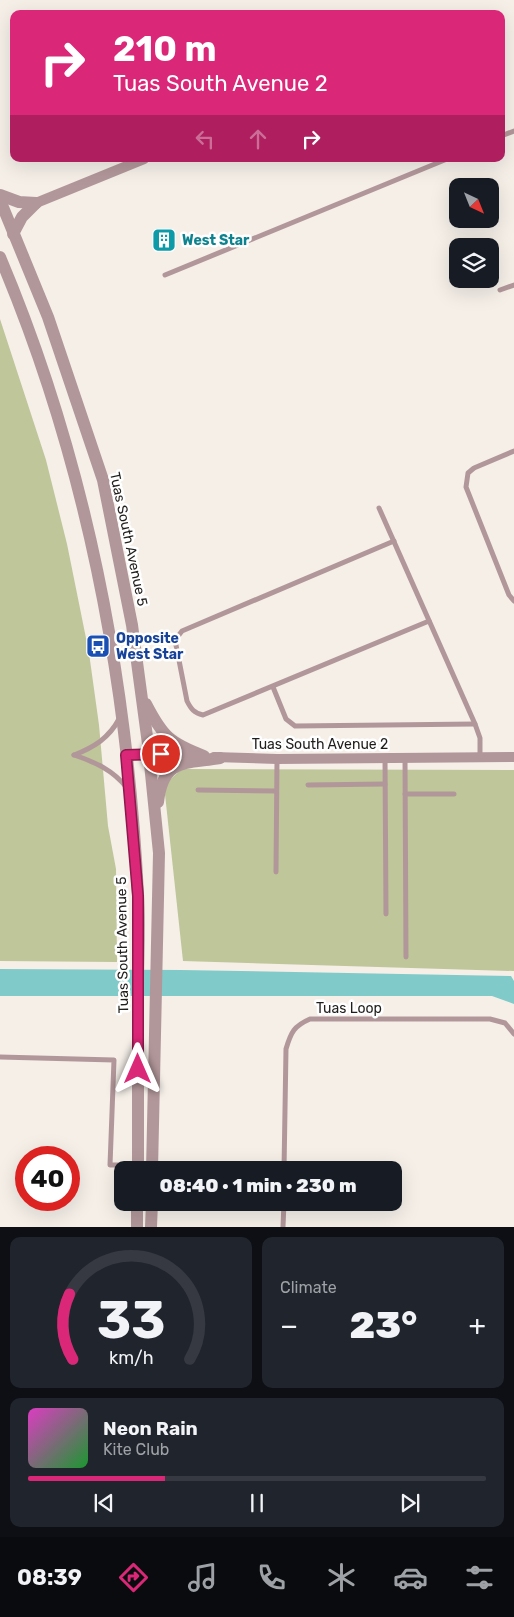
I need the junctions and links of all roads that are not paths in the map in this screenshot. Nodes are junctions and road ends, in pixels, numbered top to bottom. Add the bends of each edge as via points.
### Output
1 (137, 162) edge
2 (440, 162) edge
3 (0, 194) edge
4 (0, 200) edge
5 (36, 203) junction
6 (13, 234) junction
7 (0, 257) edge
8 (165, 274) dead end
9 (514, 285) edge
10 (500, 290) dead end
11 (514, 451) edge
12 (379, 508) dead end
13 (394, 542) junction
14 (514, 602) edge
15 (429, 621) junction
16 (272, 686) junction
17 (142, 695) junction
18 (121, 715) junction
19 (475, 724) junction
20 (149, 754) junction
21 (126, 755) junction
22 (204, 756) junction
23 (480, 757) junction
24 (514, 757) edge
25 (220, 758) junction
26 (385, 758) junction
27 (405, 758) junction
28 (277, 760) junction
29 (385, 784) junction
30 (308, 785) dead end
31 (198, 790) dead end
32 (276, 791) junction
33 (130, 792) junction
34 (405, 794) junction
35 (454, 794) dead end
36 (156, 814) junction
37 (276, 872) dead end
38 (386, 914) dead end
39 (406, 957) dead end
40 (514, 1034) edge
41 (0, 1057) edge
42 (138, 1161) edge
43 (152, 1161) edge
44 (284, 1161) edge
45 (114, 1165) edge
46 (138, 1211) edge
47 (152, 1211) edge
48 (284, 1211) edge
49 (137, 1227) edge
50 (151, 1227) edge
51 (283, 1227) edge

1 - 5 street
2 - 8 lane
3 - 5 street via 19,202
4 - 6 street, Tuas South Avenue 5
5 - 6 street via 22,216
6 - 17 street, Tuas South Avenue 5 via 48,318 103,480 132,625
7 - 18 street, Tuas South Avenue 5 via 48,382 77,486 102,594
9 - 10 lane
11 - 14 lane via 474,468 468,474 466,487
12 - 13 lane
13 - 15 lane
13 - 16 lane via 182,631 175,640 187,701 196,714 203,715
15 - 16 lane
15 - 19 lane
16 - 19 lane via 286,719 295,726
17 - 20 street, Tuas South Avenue 5
17 - 22 street via 164,734 179,746
18 - 21 street, Tuas South Avenue 5
18 - 33 lane via 103,740 74,756 111,772
19 - 23 lane via 480,738
20 - 21 street, Tuas South Avenue 2
20 - 22 street, Tuas South Avenue 2
20 - 36 street, Tuas South Avenue 5
21 - 33 street, Tuas South Avenue 5
22 - 25 street, Tuas South Avenue 2
23 - 24 street, Tuas South Avenue 2
23 - 27 street, Tuas South Avenue 2
25 - 28 street, Tuas South Avenue 2
25 - 36 street via 182,764 171,770 162,783
26 - 27 street, Tuas South Avenue 2
26 - 28 street, Tuas South Avenue 2
26 - 29 lane
27 - 34 lane
28 - 32 lane
29 - 30 lane
29 - 38 lane
31 - 32 lane
32 - 37 lane
33 - 42 street, Tuas South Avenue 5 via 138,896
34 - 35 lane
34 - 39 lane
36 - 43 street, Tuas South Avenue 5 via 159,853
40 - 44 lane, Tuas Loop via 505,1024 490,1019 310,1019 298,1024 286,1049
41 - 45 lane via 114,1060 110,1165
46 - 49 street
47 - 50 street
48 - 51 lane

